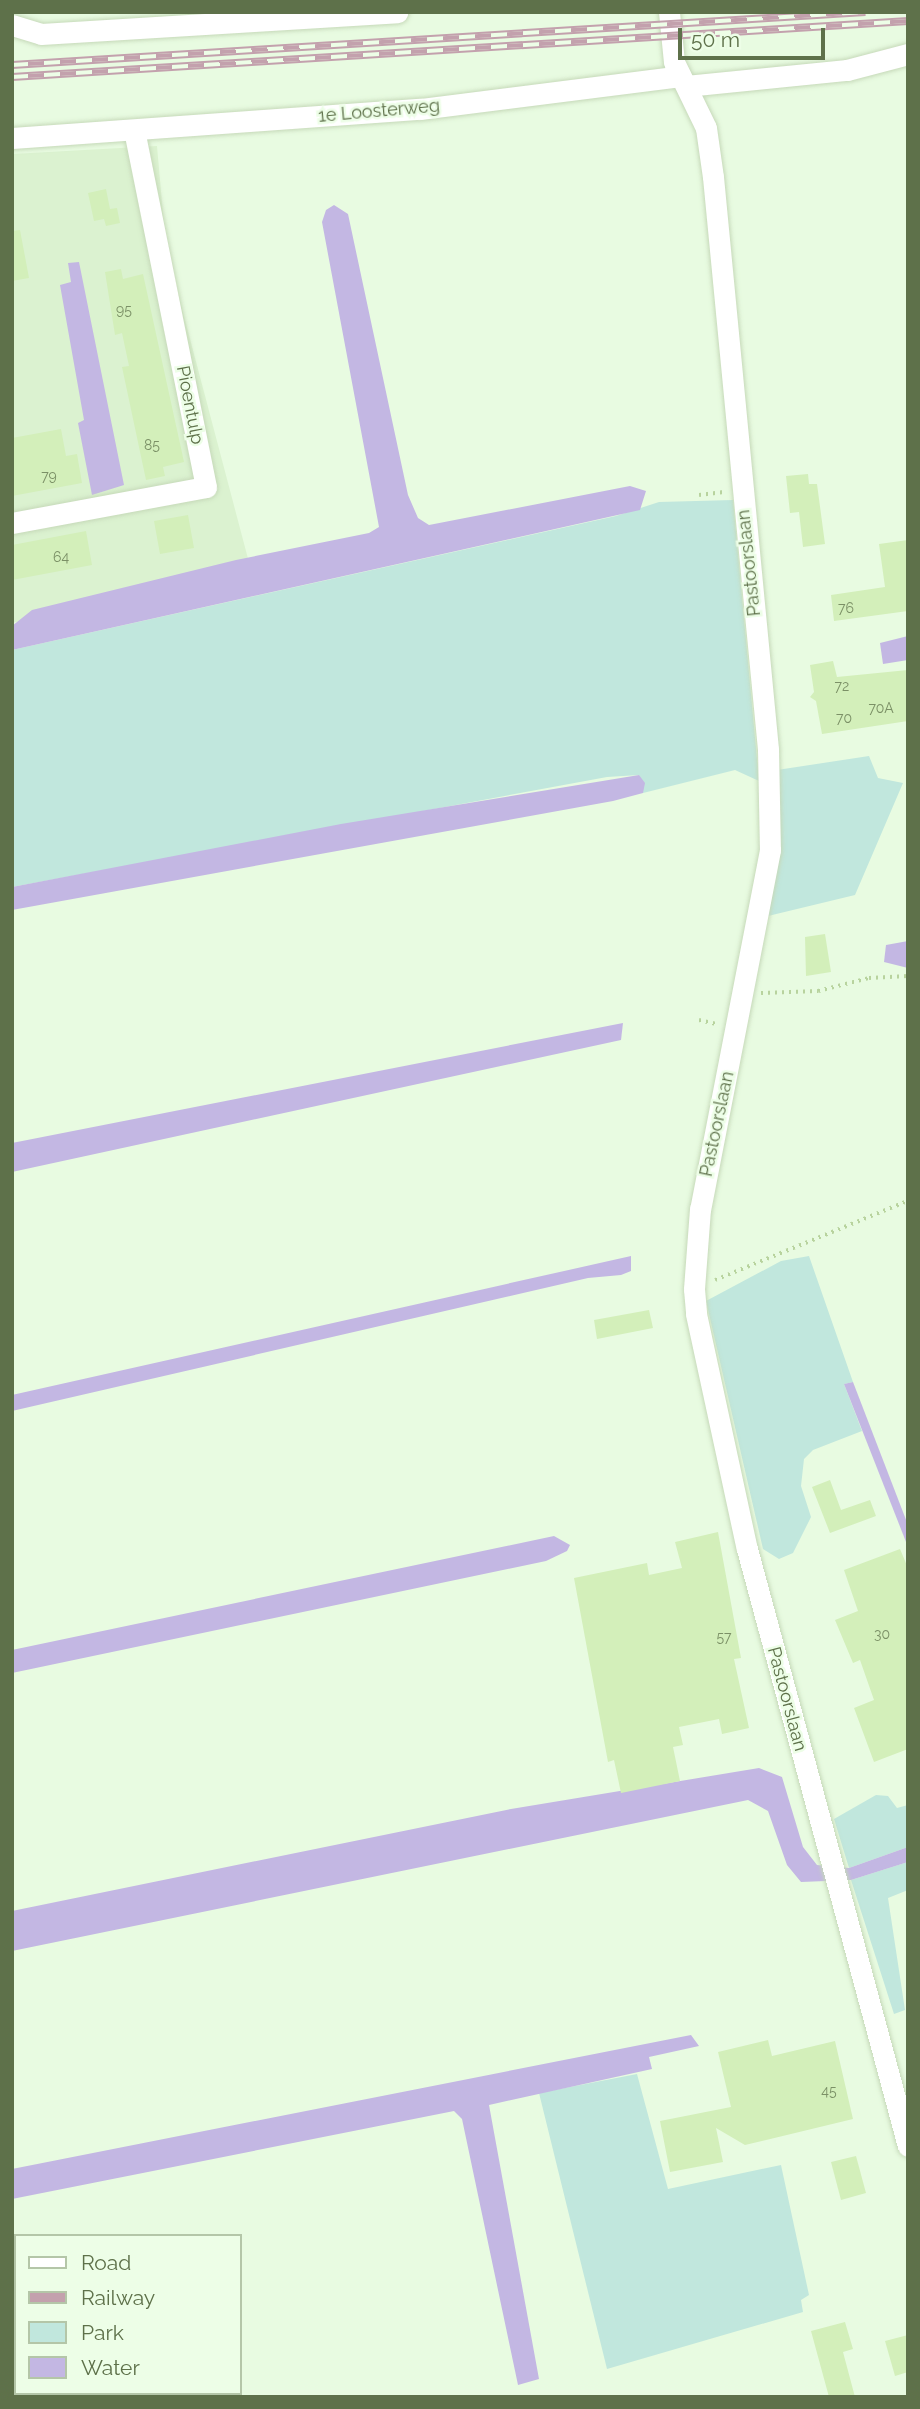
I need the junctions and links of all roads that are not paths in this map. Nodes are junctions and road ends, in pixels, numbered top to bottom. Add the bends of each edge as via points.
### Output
1 (397, 12) edge
2 (669, 12) edge
3 (12, 25) edge
4 (908, 54) edge
5 (683, 81) junction
6 (134, 131) junction
7 (12, 138) edge
8 (12, 523) edge
9 (908, 2146) edge

1 - 3 street via 41,34
2 - 5 street via 674,62
4 - 5 street via 847,70
5 - 6 street, 1e Loosterweg via 421,109
5 - 9 street, Pastoorslaan via 698,107 708,140 768,750 770,850 700,1209 694,1289 747,1549
6 - 7 street, 1e Loosterweg
6 - 8 street, Pioentulp via 206,487

